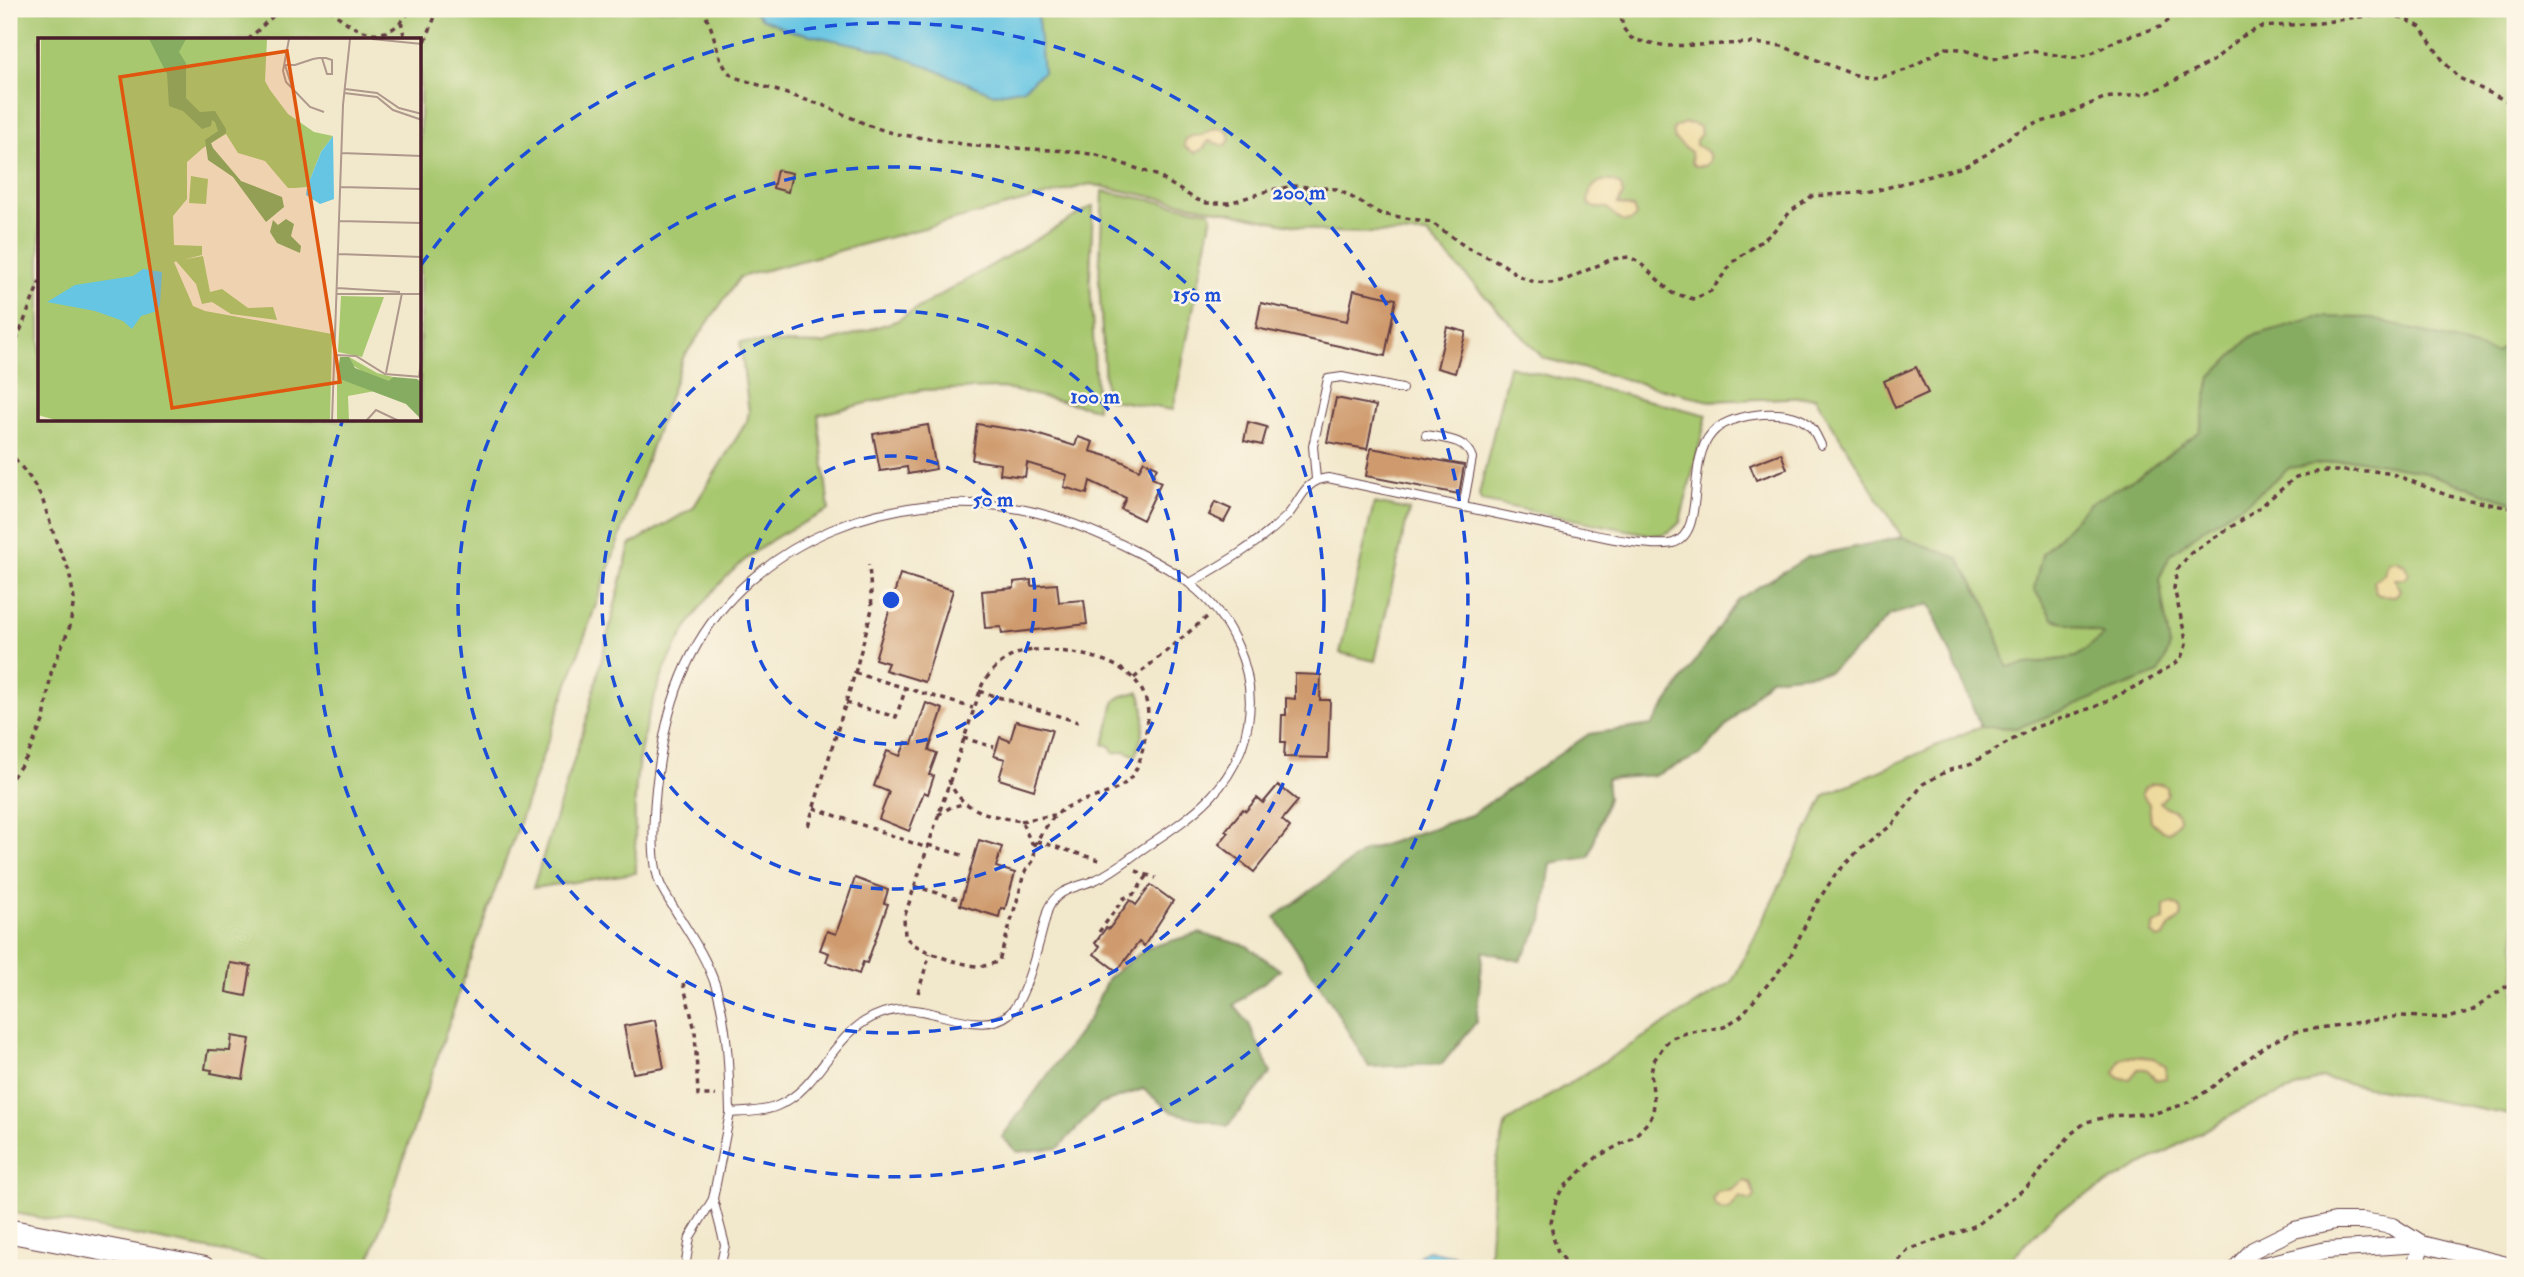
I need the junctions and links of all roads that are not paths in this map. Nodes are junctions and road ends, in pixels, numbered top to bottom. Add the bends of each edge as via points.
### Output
1 (1402, 389) dead end
2 (1426, 435) dead end
3 (1821, 445) dead end
4 (1316, 479) junction
5 (1464, 507) junction
6 (1190, 583) junction
7 (730, 1113) junction
8 (713, 1199) junction
9 (9, 1231) edge
10 (2421, 1244) junction
11 (2515, 1267) edge
12 (203, 1268) edge
13 (685, 1268) edge
14 (720, 1268) edge
15 (2236, 1268) edge
16 (2252, 1268) edge
17 (2415, 1268) edge

1 - 4 lane via 1342,377 1328,379 1313,446
2 - 5 lane via 1458,441 1470,450
3 - 5 lane via 1813,429 1796,418 1765,414 1725,423 1706,441 1694,483 1690,527 1674,542 1612,538
4 - 5 lane
4 - 6 lane via 1285,518 1236,556
6 - 7 lane via 1228,626 1247,671 1249,689 1248,727 1229,775 1205,805 1096,880 1066,889 1054,898 1024,989 1005,1017 972,1022 908,1009 869,1018 789,1099 763,1110
6 - 7 lane via 1075,523 968,503 910,507 834,529 787,552 742,588 704,634 678,687 660,757 654,829 662,887 715,984 725,1028
7 - 8 lane
8 - 13 lane via 690,1237
8 - 14 lane via 726,1245
9 - 12 main road
10 - 11 street
10 - 15 street via 2392,1226 2335,1221 2294,1230 2253,1250
10 - 16 street via 2326,1250
10 - 17 street

